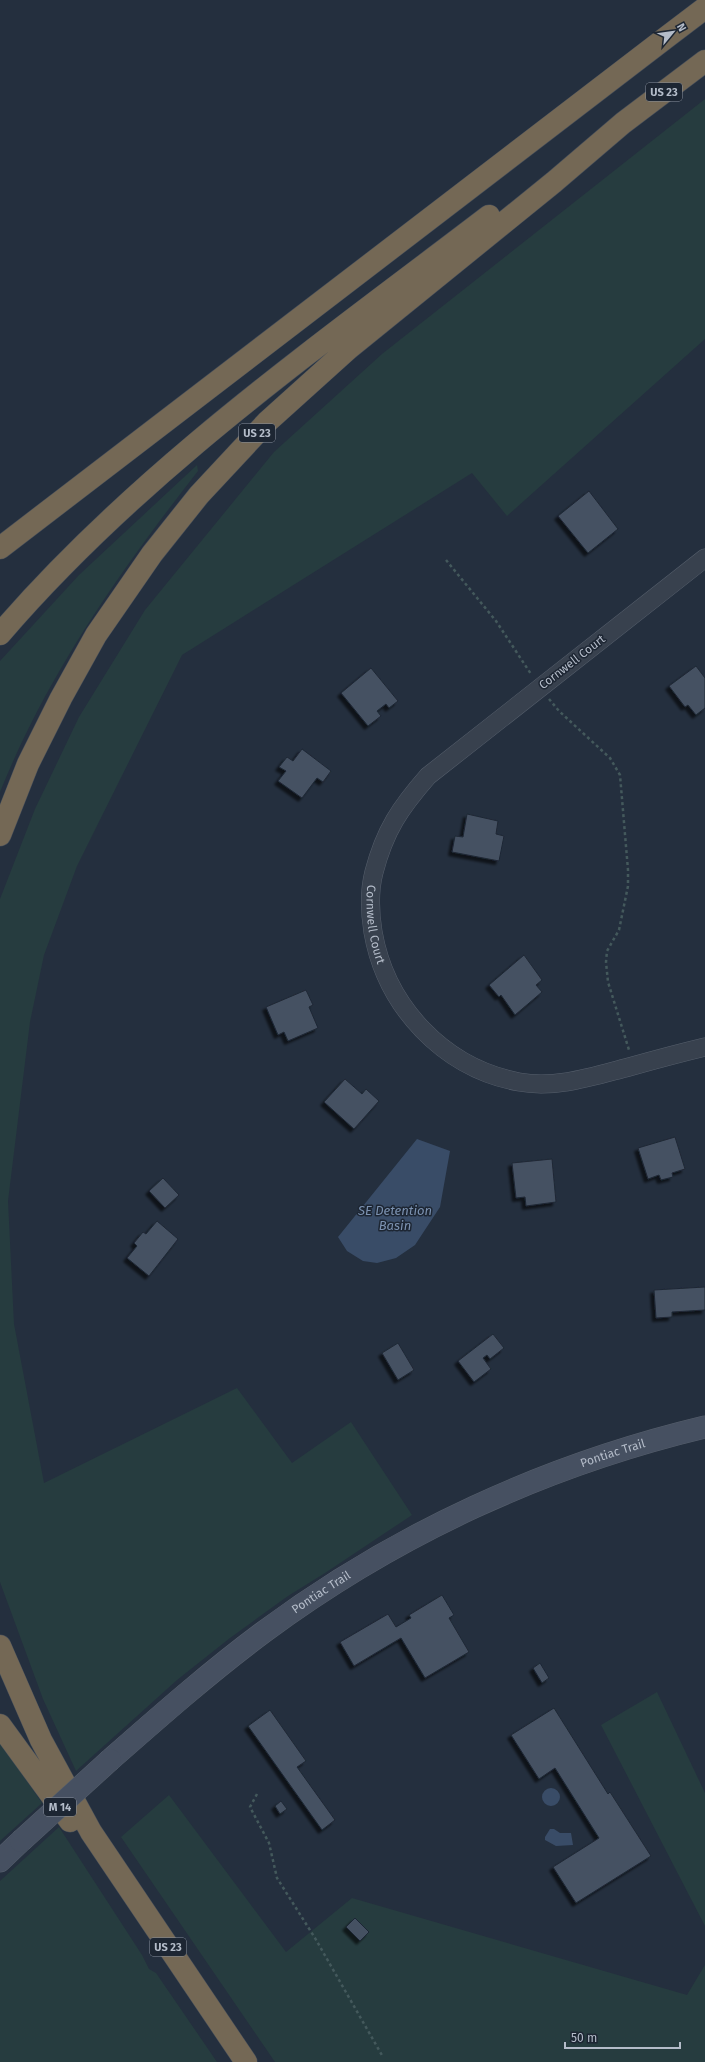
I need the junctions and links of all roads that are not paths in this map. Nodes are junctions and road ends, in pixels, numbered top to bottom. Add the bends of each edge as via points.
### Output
1 (705, 8) edge
2 (705, 61) edge
3 (623, 123) junction
4 (0, 548) edge
5 (705, 558) edge
6 (0, 634) edge
7 (0, 835) edge
8 (705, 1047) edge
9 (705, 1427) edge
10 (0, 1646) edge
11 (0, 1725) edge
12 (0, 1861) edge
13 (232, 2062) edge
14 (246, 2062) edge

1 - 4 highway
2 - 3 highway, US 23
3 - 6 highway via 547,172 190,448 95,533
3 - 7 highway, US 23 via 348,349 267,422 199,495 152,554 96,635 28,764
5 - 8 street, Cornwell Court via 428,776 391,824 373,873 370,897 375,944 381,965 401,1005 435,1042 476,1069 520,1082 537,1084 579,1080
9 - 12 main road, Pontiac Trail, bridge via 651,1440 552,1474 471,1508 395,1548 330,1587 265,1631 189,1691
10 - 14 highway, US 23 via 41,1740 91,1832
11 - 13 highway, M 14 via 42,1782

